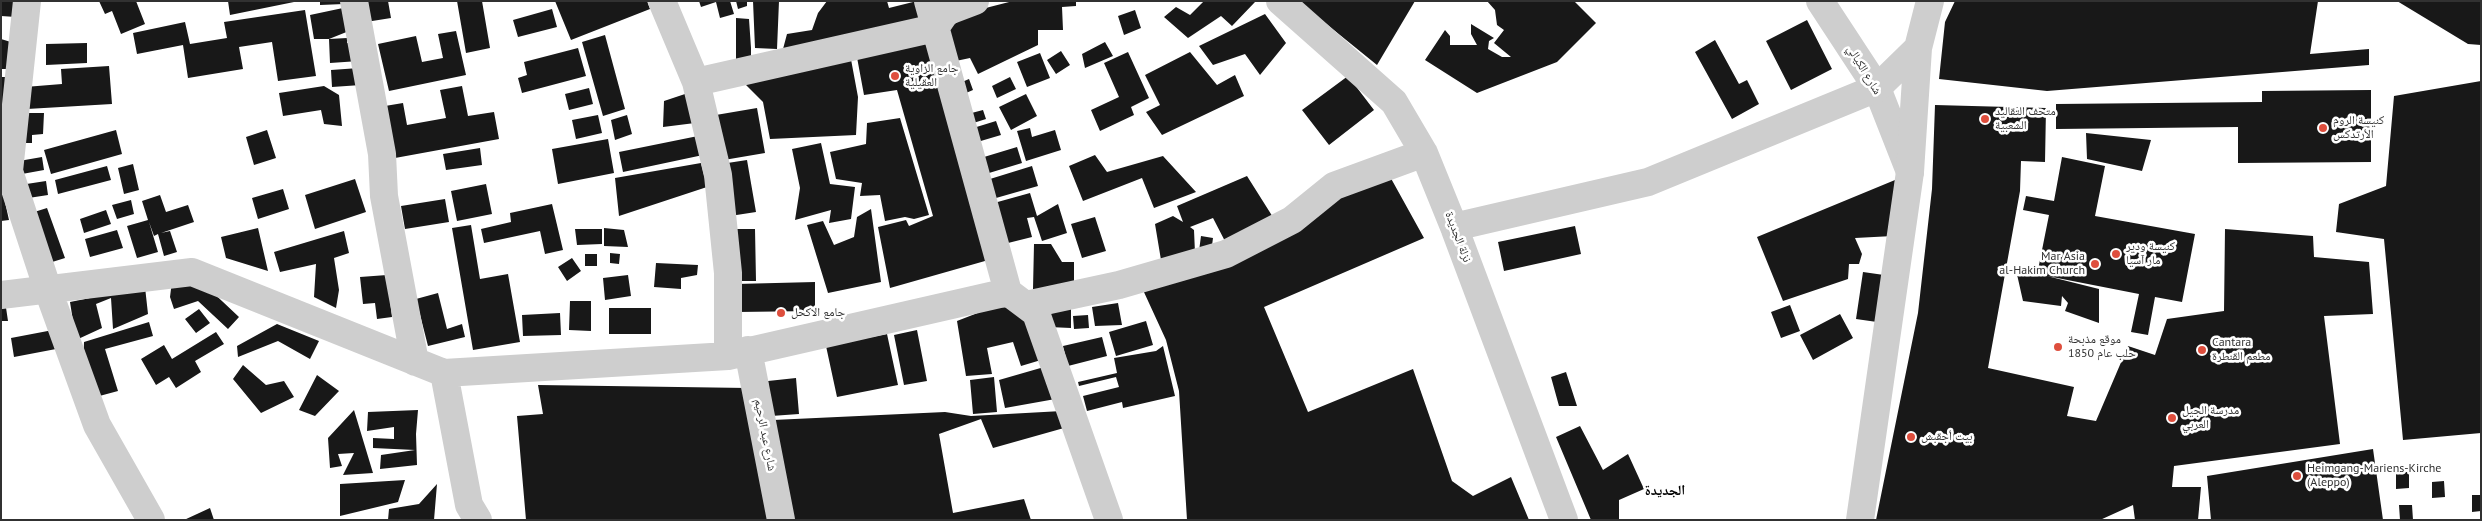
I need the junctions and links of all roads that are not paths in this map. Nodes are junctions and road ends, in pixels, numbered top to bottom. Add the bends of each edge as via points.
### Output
1 (27, 1) edge
2 (354, 1) edge
3 (662, 1) edge
4 (928, 1) edge
5 (974, 1) edge
6 (1280, 1) edge
7 (1820, 1) edge
8 (1930, 1) edge
9 (935, 28) junction
10 (1918, 48) junction
11 (696, 82) junction
12 (1877, 88) junction
13 (1424, 153) junction
14 (1910, 172) junction
15 (1454, 227) junction
16 (48, 290) junction
17 (1, 295) edge
18 (1017, 298) junction
19 (738, 353) junction
20 (415, 362) junction
21 (444, 374) junction
22 (151, 520) edge
23 (478, 520) edge
24 (781, 520) edge
25 (1109, 520) edge
26 (1564, 520) edge
27 (1860, 520) edge

1 - 16 street via 9,171
2 - 20 street via 382,154 384,196
3 - 11 street, شارع عبد الرحيم
4 - 9 street
5 - 9 street via 946,12
6 - 13 street, نزلة الجديدة via 1394,102
7 - 12 street, شارع الكيالي
8 - 10 street
9 - 11 street
9 - 18 street
10 - 12 street
10 - 14 street
11 - 19 street, شارع عبد الرحيم via 718,176
12 - 14 street, شارع الكيالي
12 - 15 street via 1648,182
13 - 15 street, نزلة الجديدة
13 - 18 street via 1334,186 1292,220 1226,254 1118,285
14 - 27 street
15 - 26 street, نزلة الجديدة
16 - 17 street
16 - 20 street via 192,272
16 - 22 street via 97,425
18 - 19 street
18 - 25 street via 1036,313
19 - 21 street
19 - 24 street, شارع عبد الرحيم
20 - 21 street
21 - 23 street via 469,505

